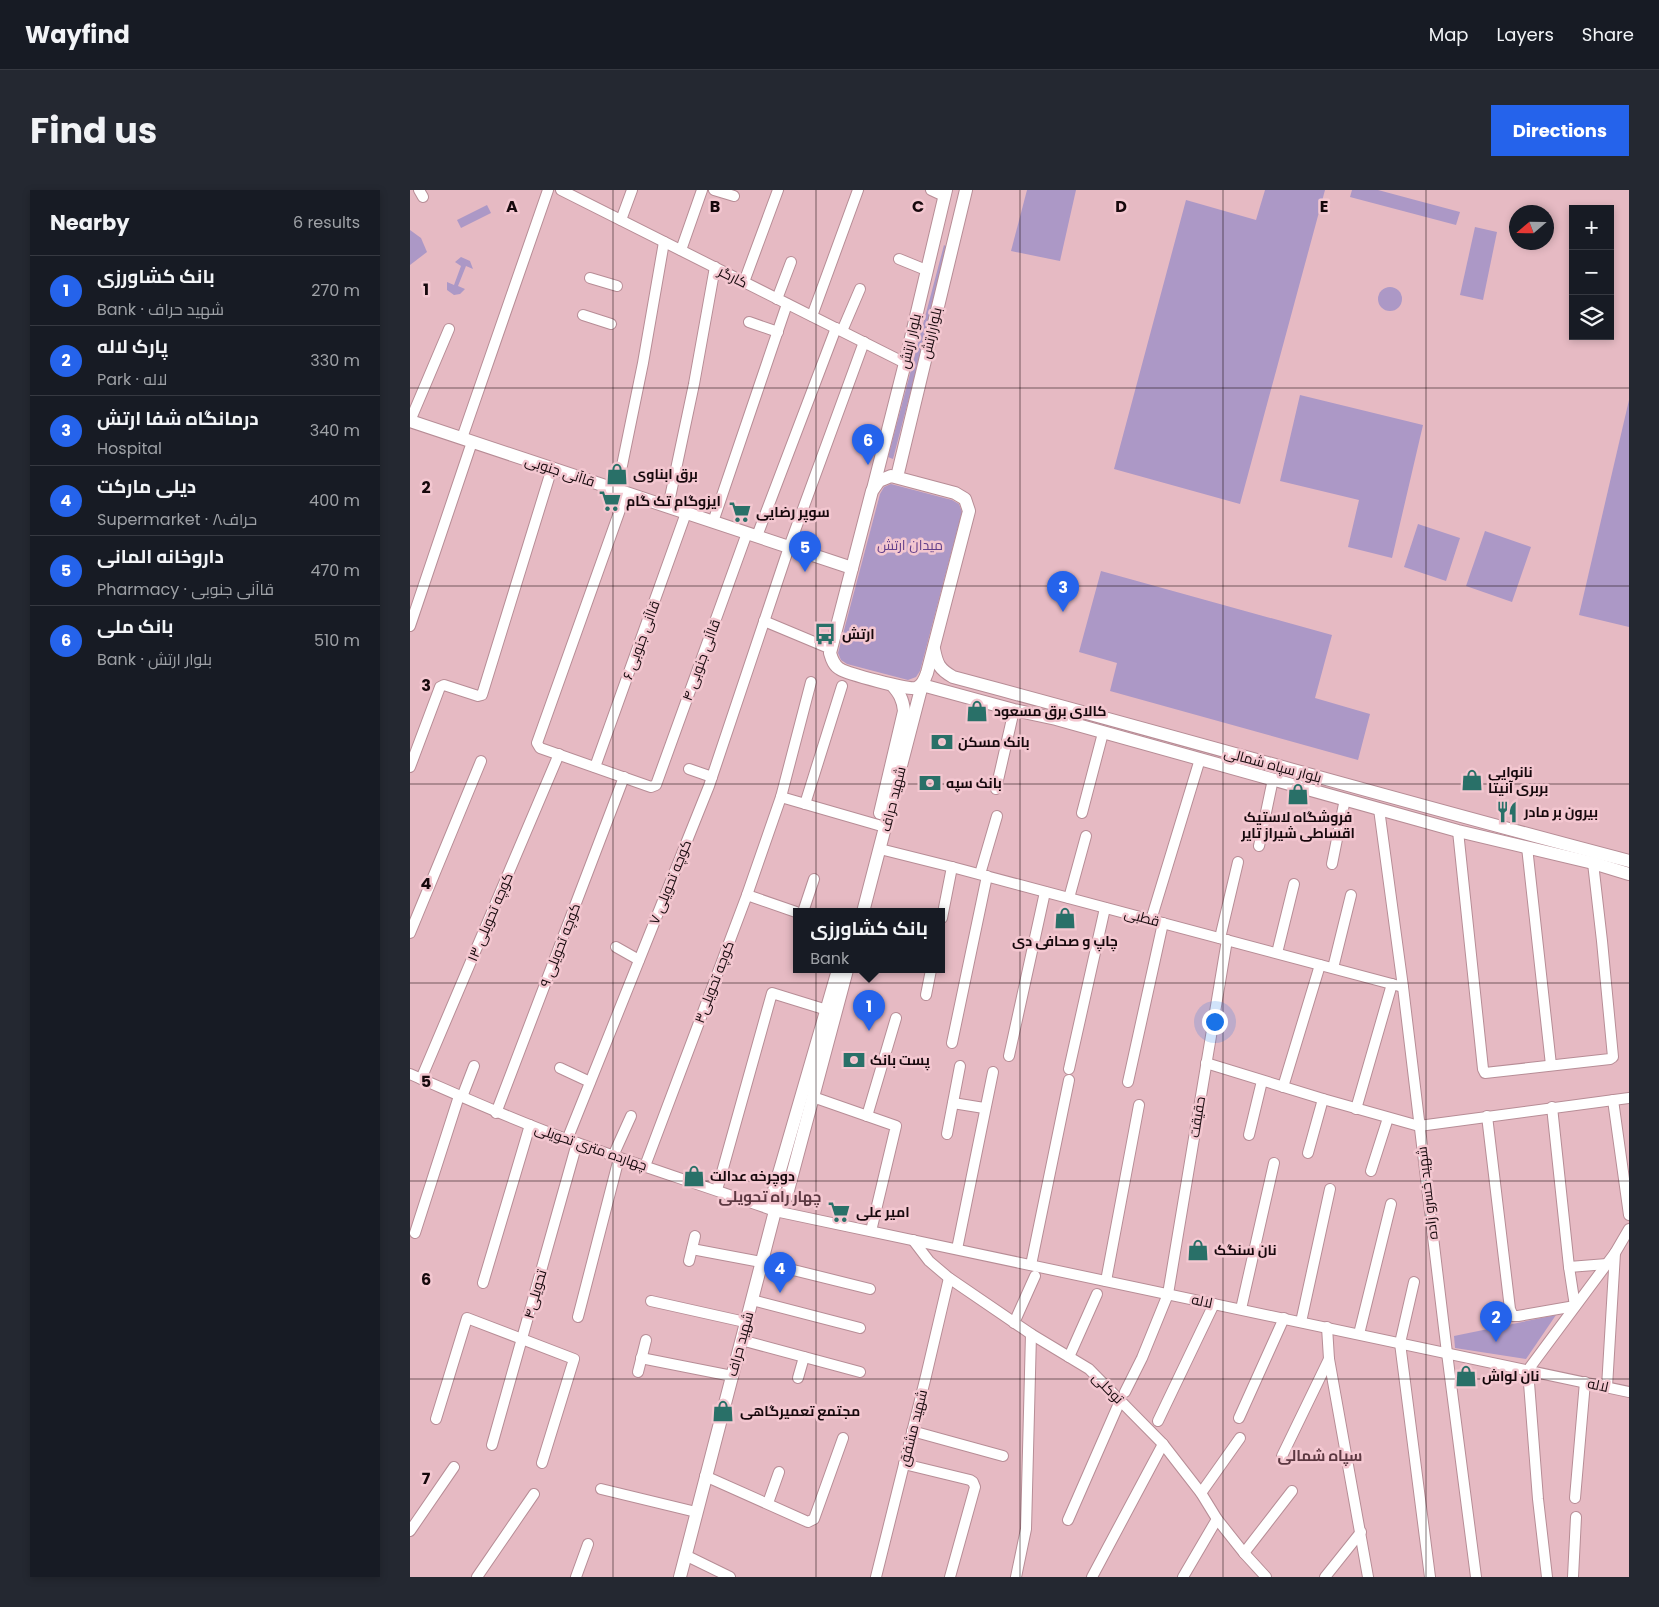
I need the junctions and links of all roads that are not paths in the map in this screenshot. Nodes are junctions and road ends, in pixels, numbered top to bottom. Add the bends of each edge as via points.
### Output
1 (548, 190) edge
2 (561, 190) edge
3 (632, 190) edge
4 (702, 190) edge
5 (714, 190) edge
6 (778, 190) edge
7 (858, 190) edge
8 (931, 190) edge
9 (966, 190) edge
10 (945, 193) edge
11 (734, 196) dead end
12 (938, 218) junction
13 (621, 220) junction
14 (957, 224) junction
15 (664, 242) junction
16 (681, 250) junction
17 (898, 259) dead end
18 (790, 262) dead end
19 (715, 267) junction
20 (926, 270) junction
21 (590, 278) dead end
22 (744, 282) junction
23 (617, 286) dead end
24 (860, 289) dead end
25 (777, 298) junction
26 (787, 304) junction
27 (583, 314) dead end
28 (812, 316) junction
29 (749, 322) dead end
30 (611, 324) dead end
31 (449, 329) dead end
32 (839, 330) junction
33 (778, 332) junction
34 (864, 342) junction
35 (905, 363) junction
36 (410, 421) edge
37 (467, 440) junction
38 (552, 468) junction
39 (897, 477) junction
40 (621, 491) junction
41 (872, 491) junction
42 (668, 507) junction
43 (686, 513) junction
44 (713, 522) junction
45 (752, 534) junction
46 (789, 547) junction
47 (852, 568) junction
48 (764, 621) junction
49 (410, 626) edge
50 (934, 648) junction
51 (831, 649) junction
52 (953, 678) junction
53 (811, 682) dead end
54 (892, 684) junction
55 (922, 685) junction
56 (842, 686) dead end
57 (949, 692) junction
58 (1014, 710) junction
59 (1103, 733) junction
60 (1164, 735) junction
61 (901, 746) junction
62 (1161, 748) junction
63 (559, 754) junction
64 (1200, 759) junction
65 (481, 762) dead end
66 (595, 766) junction
67 (410, 767) edge
68 (689, 769) dead end
69 (624, 777) junction
70 (712, 777) junction
71 (1274, 779) junction
72 (996, 789) dead end
73 (781, 797) junction
74 (1345, 800) junction
75 (805, 804) junction
76 (1379, 809) junction
77 (1082, 813) dead end
78 (997, 816) dead end
79 (878, 824) junction
80 (1501, 826) junction
81 (1458, 831) junction
82 (1086, 836) dead end
83 (1498, 840) junction
84 (1259, 846) dead end
85 (1526, 847) junction
86 (880, 849) junction
87 (1629, 861) edge
88 (1238, 862) dead end
89 (1332, 864) dead end
90 (1592, 864) junction
91 (952, 867) junction
92 (1629, 874) edge
93 (983, 875) junction
94 (814, 879) dead end
95 (1294, 884) dead end
96 (1045, 892) junction
97 (747, 895) junction
98 (1351, 895) dead end
99 (1069, 898) junction
100 (804, 908) edge
101 (855, 908) edge
102 (864, 908) edge
103 (944, 908) edge
104 (1105, 908) junction
105 (793, 911) edge
106 (1151, 920) junction
107 (1163, 923) junction
108 (410, 933) edge
109 (1224, 939) junction
110 (616, 947) dead end
111 (1277, 953) junction
112 (639, 960) junction
113 (1320, 965) junction
114 (1333, 968) junction
115 (837, 973) edge
116 (846, 973) edge
117 (930, 973) edge
118 (1392, 984) junction
119 (1403, 987) junction
120 (926, 995) dead end
121 (827, 1010) junction
122 (896, 1018) dead end
123 (952, 1042) dead end
124 (1009, 1056) dead end
125 (1206, 1063) junction
126 (1551, 1065) junction
127 (474, 1066) dead end
128 (960, 1066) dead end
129 (560, 1068) dead end
130 (1069, 1069) dead end
131 (992, 1072) dead end
132 (410, 1074) edge
133 (421, 1079) junction
134 (1069, 1080) dead end
135 (1262, 1081) junction
136 (590, 1082) junction
137 (1128, 1082) dead end
138 (1283, 1087) junction
139 (461, 1097) junction
140 (813, 1097) junction
141 (1629, 1098) edge
142 (1323, 1099) junction
143 (1613, 1100) junction
144 (953, 1103) junction
145 (1139, 1105) dead end
146 (1552, 1107) junction
147 (984, 1108) junction
148 (1356, 1109) junction
149 (496, 1113) junction
150 (631, 1116) dead end
151 (867, 1116) junction
152 (1487, 1116) junction
153 (1388, 1118) junction
154 (530, 1125) junction
155 (1419, 1126) junction
156 (947, 1134) dead end
157 (1249, 1135) dead end
158 (572, 1141) junction
159 (792, 1149) junction
160 (1308, 1152) dead end
161 (616, 1157) junction
162 (1274, 1163) dead end
163 (645, 1166) junction
164 (1371, 1171) dead end
165 (1330, 1189) dead end
166 (717, 1190) junction
167 (1391, 1204) dead end
168 (775, 1211) junction
169 (1629, 1215) edge
170 (1629, 1230) edge
171 (871, 1231) junction
172 (415, 1233) dead end
173 (695, 1236) dead end
174 (913, 1240) junction
175 (692, 1248) junction
176 (956, 1249) junction
177 (1615, 1253) junction
178 (689, 1261) dead end
179 (761, 1262) junction
180 (1607, 1264) junction
181 (1031, 1265) junction
182 (1569, 1267) junction
183 (1035, 1276) dead end
184 (949, 1278) junction
185 (1106, 1281) junction
186 (1414, 1282) dead end
187 (483, 1283) dead end
188 (870, 1289) dead end
189 (1097, 1294) dead end
190 (1168, 1294) junction
191 (752, 1300) junction
192 (652, 1301) dead end
193 (1214, 1304) junction
194 (1575, 1306) junction
195 (1241, 1309) junction
196 (578, 1317) dead end
197 (1284, 1318) junction
198 (745, 1322) junction
199 (1301, 1322) junction
200 (1014, 1323) junction
201 (860, 1328) dead end
202 (1327, 1328) junction
203 (1031, 1334) junction
204 (1359, 1334) junction
205 (522, 1339) junction
206 (646, 1340) dead end
207 (741, 1340) junction
208 (1400, 1343) junction
209 (1447, 1353) junction
210 (804, 1357) junction
211 (1069, 1357) junction
212 (641, 1358) junction
213 (1329, 1359) junction
214 (1528, 1370) junction
215 (638, 1372) dead end
216 (860, 1372) dead end
217 (732, 1376) junction
218 (798, 1378) dead end
219 (1585, 1382) junction
220 (1607, 1387) junction
221 (1629, 1392) edge
222 (1122, 1396) junction
223 (1240, 1418) dead end
224 (436, 1419) dead end
225 (1158, 1421) dead end
226 (912, 1431) junction
227 (844, 1438) dead end
228 (1240, 1438) dead end
229 (1163, 1444) junction
230 (492, 1445) dead end
231 (1003, 1456) dead end
232 (1282, 1456) dead end
233 (542, 1463) dead end
234 (904, 1464) junction
235 (454, 1467) dead end
236 (779, 1472) dead end
237 (705, 1476) junction
238 (601, 1489) dead end
239 (1292, 1491) dead end
240 (1201, 1493) junction
241 (534, 1494) dead end
242 (1575, 1498) dead end
243 (768, 1503) junction
244 (696, 1512) junction
245 (1576, 1517) dead end
246 (1217, 1519) junction
247 (1068, 1520) dead end
248 (410, 1531) edge
249 (1361, 1532) junction
250 (588, 1544) dead end
251 (1244, 1553) junction
252 (685, 1555) junction
253 (477, 1577) edge
254 (576, 1577) edge
255 (680, 1577) edge
256 (730, 1577) edge
257 (876, 1577) edge
258 (950, 1577) edge
259 (1016, 1577) edge
260 (1092, 1577) edge
261 (1183, 1577) edge
262 (1266, 1577) edge
263 (1325, 1577) edge
264 (1368, 1577) edge
265 (1430, 1577) edge
266 (1476, 1577) edge
267 (1548, 1577) edge
268 (1573, 1577) edge

1 - 37 street via 489,363
2 - 13 street, کارگر
3 - 13 street
4 - 16 street
5 - 11 street
6 - 22 street
7 - 28 street
8 - 10 street
9 - 14 main road, بلوارارتش
10 - 12 main road, بلوار ارتش
12 - 14 main road
12 - 20 main road, بلوار ارتش
13 - 15 street, کارگر
14 - 39 main road, بلوارارتش
15 - 16 street, کارگر
15 - 40 street
16 - 19 street, کارگر
17 - 20 street
18 - 25 street
19 - 22 street, کارگر
19 - 42 street
20 - 35 main road, بلوار ارتش
21 - 23 street
22 - 25 street, کارگر
24 - 32 street, قاآنی جنوبی ۴
25 - 26 street, کارگر
26 - 28 street, کارگر
26 - 33 street
27 - 30 street
28 - 32 street, کارگر
29 - 33 street
31 - 36 street
32 - 34 street, کارگر
32 - 45 street, قاآنی جنوبی ۴
33 - 44 street
34 - 35 street, کارگر
34 - 46 street, کوچه تحویلی ۷
35 - 41 main road, بلوار ارتش
36 - 37 main road, قاآنی جنوبی
37 - 38 main road, قاآنی جنوبی
37 - 49 street
38 - 40 main road, قاآنی جنوبی
38 - 67 street via 482,695 442,685
39 - 41 main road via 884,478
39 - 50 main road via 960,495 970,511
40 - 42 main road, قاآنی جنوبی
40 - 63 street via 537,744
41 - 47 main road
42 - 43 main road, قاآنی جنوبی
43 - 44 main road, قاآنی جنوبی
43 - 66 street, قاآنی جنوبی ۶
44 - 45 main road, قاآنی جنوبی
45 - 46 main road, قاآنی جنوبی
45 - 69 street, قاآنی جنوبی ۴ via 656,785
46 - 47 main road, قاآنی جنوبی
46 - 48 street, کوچه تحویلی ۷
47 - 51 main road
48 - 51 street
48 - 70 street, کوچه تحویلی ۷
50 - 52 main road via 937,664
50 - 55 main road
51 - 54 main road via 832,659 840,669
52 - 57 main road via 946,683
52 - 60 main road, بلوار سپاه شمالی
53 - 73 street, کوچه تحویلی۳
54 - 55 main road via 909,688
54 - 61 main road via 903,702
55 - 57 main road, بلوار سپاه شمالی
55 - 61 main road, شهید حراف
56 - 75 street
57 - 58 main road, بلوار سپاه شمالی
58 - 59 main road, بلوار سپاه شمالی
58 - 72 street
59 - 62 main road, بلوار سپاه شمالی
59 - 77 street
60 - 62 main road
60 - 80 main road, بلوار سپاه شمالی
61 - 79 main road
61 - 86 main road, شهید حراف
62 - 64 main road, بلوار سپاه شمالی
63 - 66 street
63 - 133 street, کوچه تحویلی ۱۳
64 - 71 main road, بلوار سپاه شمالی
64 - 106 street
65 - 108 street
66 - 69 street
68 - 70 street
69 - 149 street, کوچه تحویلی ۹
70 - 112 street, کوچه تحویلی ۷
71 - 74 main road, بلوار سپاه شمالی
71 - 84 street
73 - 75 street
73 - 97 street, کوچه تحویلی۳
74 - 76 main road, بلوار سپاه شمالی
74 - 89 street
75 - 79 street
76 - 81 main road, بلوار سپاه شمالی
76 - 119 street, شهید خسرو زاده
78 - 93 street
79 - 101 main road
80 - 83 main road
80 - 87 main road, بلوار سپاه شمالی
81 - 83 main road, بلوار سپاه شمالی
81 - 126 street via 1483,1069 1485,1073
82 - 99 street
83 - 85 main road, بلوار سپاه شمالی
85 - 90 main road, بلوار سپاه شمالی
85 - 126 street
86 - 91 street, قطبی
86 - 102 main road, شهید حراف
88 - 109 street, حقیقت
90 - 92 main road, بلوار سپاه شمالی
90 - 126 street via 1613,1057
91 - 93 street, قطبی
91 - 103 street
93 - 96 street, قطبی
93 - 123 street
94 - 100 street
95 - 111 street
96 - 99 street, قطبی
96 - 124 street
97 - 105 street
97 - 163 street, کوچه تحویلی۳
98 - 114 street
99 - 104 street, قطبی
104 - 106 street, قطبی
104 - 130 street
106 - 107 street, قطبی
107 - 109 street, قطبی
107 - 137 street
109 - 111 street, قطبی
109 - 125 street, حقیقت
110 - 112 street
111 - 113 street, قطبی
112 - 136 street, کوچه تحویلی ۷
113 - 114 street, قطبی
113 - 138 street
114 - 118 street, قطبی
115 - 121 main road
116 - 140 main road
117 - 120 street
118 - 119 street, قطبی
118 - 148 street
119 - 155 street, شهید خسرو زاده
121 - 159 main road
121 - 166 street via 772,994
122 - 151 street
125 - 135 street
125 - 190 street, حقیقت
127 - 139 street
128 - 144 street
129 - 136 street
131 - 147 street
132 - 133 street, چهارده متری تحویلی
133 - 139 street, چهارده متری تحویلی
134 - 181 street
135 - 138 street
135 - 157 street
136 - 158 street, کوچه تحویلی ۷
138 - 142 street
139 - 149 street, چهارده متری تحویلی
139 - 172 street
140 - 151 street
140 - 159 main road
141 - 143 street
142 - 148 street
142 - 160 street
143 - 146 street
143 - 169 street
144 - 147 street
144 - 156 street
145 - 185 street
146 - 152 street
146 - 182 street
147 - 176 street
148 - 153 street
149 - 154 street, چهارده متری تحویلی
150 - 161 street
151 - 171 street via 896,1126
152 - 155 street
152 - 194 street via 1513,1316
153 - 155 street
153 - 164 street
154 - 158 street, چهارده متری تحویلی
154 - 187 street
155 - 209 street, شهید خسرو زاده
158 - 161 street, چهارده متری تحویلی
158 - 205 street, تحویلی۴
159 - 168 main road, شهید حراف via 773,1194
161 - 163 street, چهارده متری تحویلی
161 - 196 street
162 - 195 street
163 - 166 street, چهارده متری تحویلی
165 - 199 street
166 - 168 street, چهارده متری تحویلی
167 - 204 street
168 - 171 street, لاله
168 - 179 main road, شهید حراف
170 - 177 street
171 - 174 street, لاله
173 - 175 street
174 - 176 street, لاله
174 - 184 street, توکلی via 929,1261
175 - 178 street
175 - 179 street
176 - 181 street, لاله
177 - 180 street
177 - 220 street
179 - 188 street
179 - 191 main road, شهید حراف
180 - 182 street
180 - 194 street
181 - 185 street, لاله
182 - 194 street
183 - 200 street
184 - 200 street, توکلی
184 - 226 street, شهید مشفق
185 - 190 street, لاله
186 - 208 street
189 - 211 street
190 - 193 street, لاله
190 - 222 street, حقیقت via 1142,1358
191 - 198 main road, شهید حراف
191 - 201 street
192 - 198 street
193 - 195 street, لاله
193 - 225 street
194 - 214 street
195 - 197 street, لاله
197 - 199 street, لاله
197 - 223 street
198 - 207 main road, شهید حراف
199 - 202 street, لاله
200 - 203 street, توکلی
202 - 204 street, لاله
202 - 213 street
203 - 211 street, توکلی
203 - 259 street via 1026,1529
204 - 208 street, لاله
205 - 224 street via 467,1318
205 - 230 street, تحویلی۴
205 - 233 street via 574,1358
206 - 212 street
207 - 210 street
207 - 217 main road, شهید حراف
208 - 209 street, لاله
208 - 265 street
209 - 214 street, لاله
209 - 266 street, شهید خسرو زاده
210 - 216 street
210 - 218 street
211 - 222 street, توکلی
212 - 215 street
212 - 217 street
213 - 232 street
213 - 249 street
214 - 219 street, لاله
214 - 267 street
217 - 237 main road, شهید حراف
219 - 220 street, لاله
219 - 242 street
220 - 221 street, لاله
222 - 229 street, توکلی
222 - 247 street, حقیقت
226 - 231 street
226 - 234 street, شهید مشفق
227 - 243 street via 812,1521
228 - 240 street
229 - 240 street, توکلی
229 - 260 street
234 - 257 street, شهید مشفق
234 - 258 street via 973,1482 975,1487
235 - 248 street
236 - 243 street
237 - 243 street
237 - 244 main road, شهید حراف
238 - 244 street
239 - 251 street
240 - 246 street, توکلی
241 - 253 street
244 - 252 main road, شهید حراف
245 - 268 street
246 - 251 street, توکلی
246 - 261 street
249 - 263 street
249 - 264 street
250 - 254 street
251 - 262 street, توکلی
252 - 255 main road, شهید حراف
252 - 256 street

